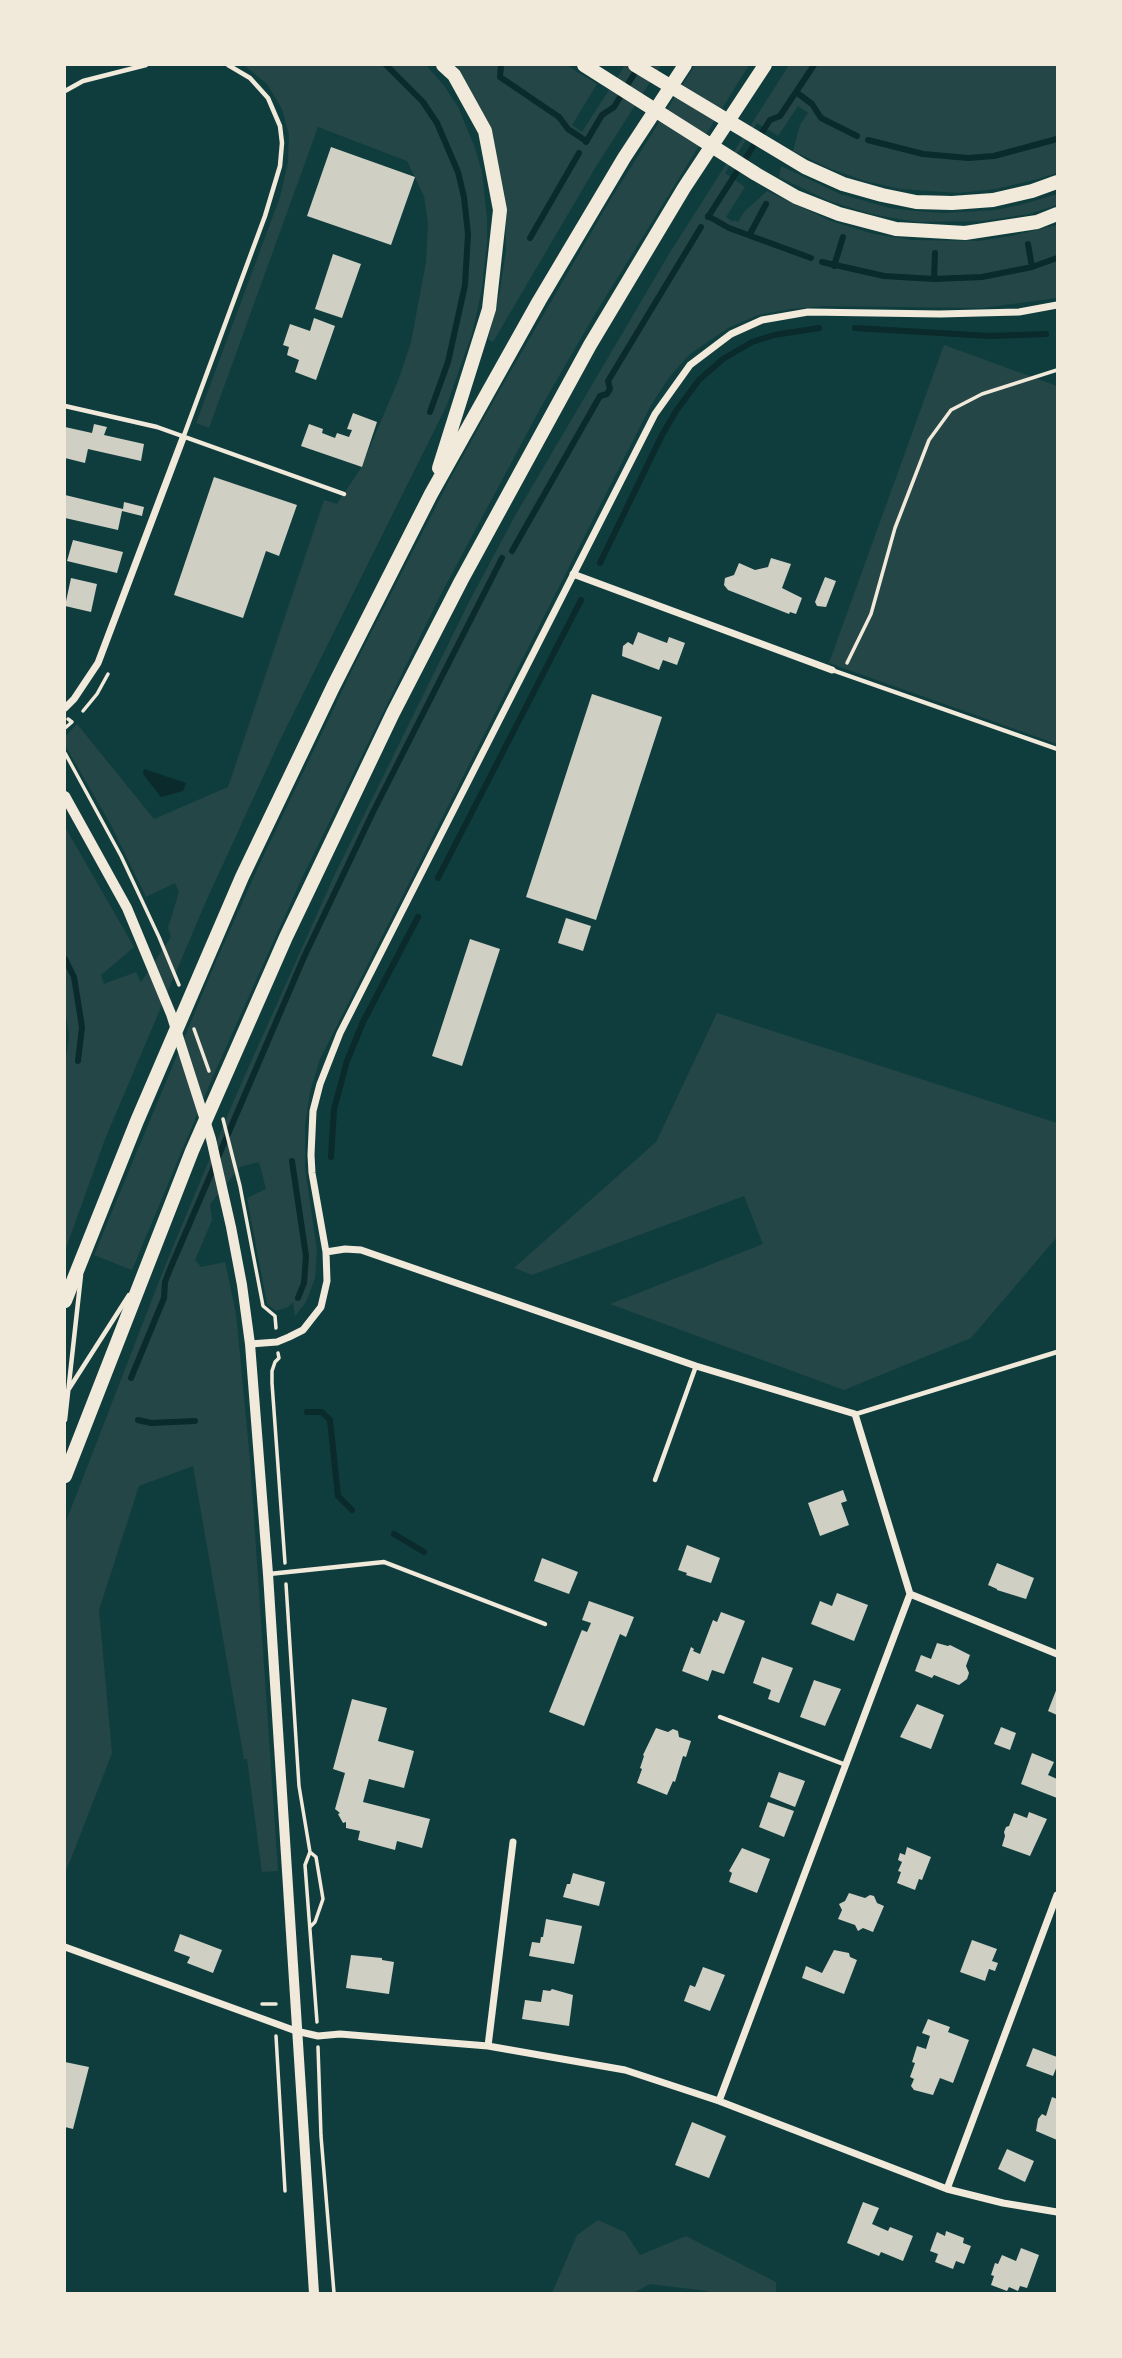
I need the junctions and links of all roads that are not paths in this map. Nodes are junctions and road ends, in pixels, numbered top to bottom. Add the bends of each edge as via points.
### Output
1 (146, 65) edge
2 (228, 65) edge
3 (443, 65) edge
4 (584, 65) edge
5 (635, 65) edge
6 (685, 65) edge
7 (765, 65) edge
8 (65, 91) edge
9 (1057, 182) edge
10 (1057, 214) edge
11 (1057, 305) edge
12 (65, 406) edge
13 (183, 438) junction
14 (344, 494) dead end
15 (432, 494) junction
16 (573, 574) junction
17 (832, 670) joint
18 (65, 708) edge
19 (1057, 749) edge
20 (65, 796) edge
21 (83, 1251) junction
22 (326, 1252) junction
23 (143, 1274) junction
24 (65, 1301) edge
25 (250, 1344) junction
26 (1057, 1352) edge
27 (696, 1366) junction
28 (70, 1388) junction
29 (65, 1395) edge
30 (855, 1414) junction
31 (65, 1420) edge
32 (65, 1476) edge
33 (655, 1480) dead end
34 (268, 1574) junction
35 (910, 1594) junction
36 (545, 1624) dead end
37 (1057, 1654) edge
38 (720, 1717) dead end
39 (846, 1765) junction
40 (513, 1842) dead end
41 (1057, 1895) edge
42 (65, 1947) edge
43 (296, 2031) junction
44 (488, 2046) junction
45 (719, 2101) junction
46 (947, 2189) junction
47 (1057, 2212) edge
48 (314, 2293) edge

1 - 8 lane via 83,81
2 - 13 lane via 250,78 268,98 280,127 280,166
3 - 15 highway via 454,75 485,131 500,210 489,309
4 - 10 highway via 756,174 839,214 896,229 965,233 1037,222
5 - 9 highway via 805,167 843,184 916,202 993,200
6 - 15 highway via 546,289
7 - 23 highway via 590,345 393,713 286,937
11 - 16 street via 1019,312 808,312 762,320 732,334 690,365 655,414
12 - 13 lane via 158,427
13 - 14 lane
13 - 18 street via 98,663
15 - 21 highway via 242,877
16 - 17 street
16 - 22 street via 346,1020 320,1084 313,1111 311,1155
17 - 19 lane
20 - 25 main road via 127,908 192,1077 226,1202
21 - 24 highway
21 - 28 lane
22 - 25 street via 327,1281 321,1307 303,1330 277,1342
22 - 27 street via 345,1249 374,1254
23 - 28 lane
23 - 32 highway
25 - 34 main road
26 - 30 lane
27 - 30 street
27 - 33 lane
28 - 29 lane
28 - 31 lane
30 - 35 street
34 - 36 lane via 384,1562
34 - 43 main road
35 - 37 street
35 - 39 street
38 - 39 lane
39 - 45 street
40 - 44 street
41 - 46 street
42 - 43 street
43 - 44 street
43 - 48 main road
44 - 45 street via 625,2070
45 - 46 street
46 - 47 street

